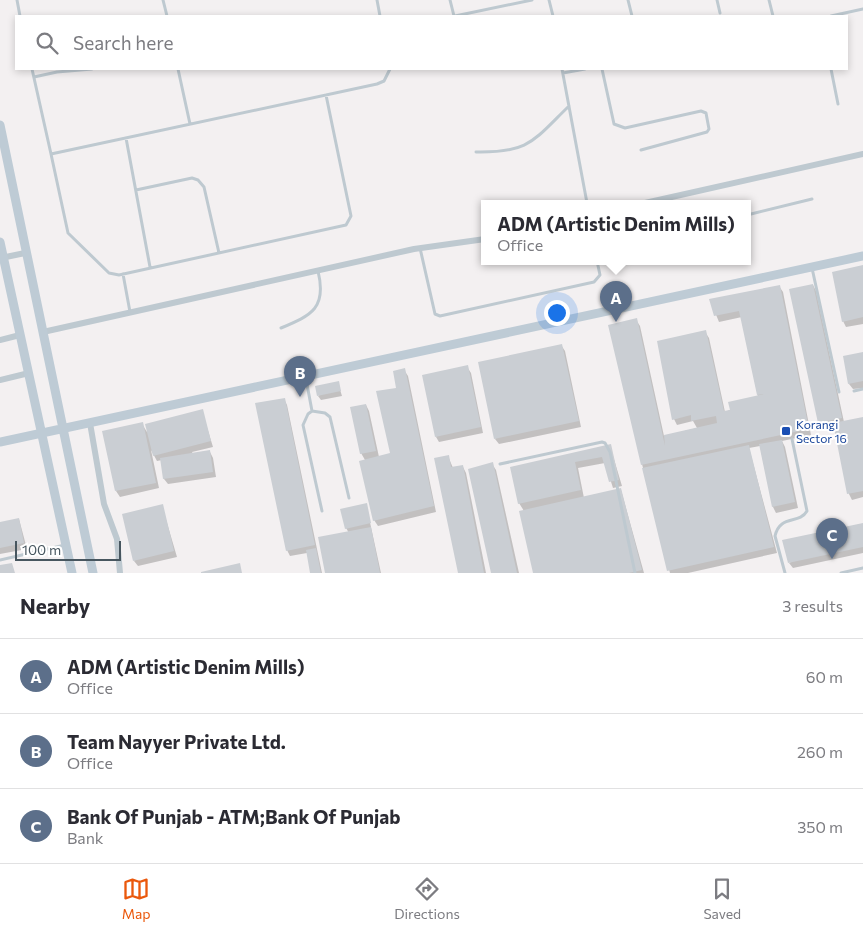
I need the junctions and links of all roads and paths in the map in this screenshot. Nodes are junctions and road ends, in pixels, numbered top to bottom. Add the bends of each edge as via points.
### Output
1 (17, 0) edge
2 (163, 0) edge
3 (377, 0) edge
4 (450, 0) edge
5 (532, 0) edge
6 (550, 0) edge
7 (628, 0) edge
8 (717, 0) edge
9 (769, 0) edge
10 (863, 9) edge
11 (720, 13) dead end
12 (20, 15) edge
13 (167, 15) edge
14 (380, 15) edge
15 (455, 15) edge
16 (460, 15) edge
17 (552, 15) edge
18 (632, 15) edge
19 (772, 15) edge
20 (836, 15) edge
21 (32, 70) edge
22 (80, 70) edge
23 (178, 70) edge
24 (390, 70) edge
25 (562, 70) edge
26 (581, 70) edge
27 (602, 70) edge
28 (831, 70) edge
29 (563, 74) junction
30 (34, 77) junction
31 (326, 95) junction
32 (838, 104) dead end
33 (569, 105) junction
34 (190, 124) junction
35 (0, 125) edge
36 (126, 138) junction
37 (641, 150) dead end
38 (476, 152) dead end
39 (51, 154) junction
40 (863, 154) edge
41 (136, 190) junction
42 (812, 199) dead end
43 (587, 200) edge
44 (658, 200) edge
45 (751, 214) edge
46 (481, 240) edge
47 (0, 242) edge
48 (420, 248) junction
49 (25, 253) junction
50 (219, 253) junction
51 (863, 256) edge
52 (2, 258) edge
53 (599, 265) edge
54 (812, 267) junction
55 (150, 268) junction
56 (318, 270) junction
57 (122, 274) junction
58 (130, 312) junction
59 (281, 328) dead end
60 (43, 332) junction
61 (20, 335) junction
62 (0, 340) edge
63 (29, 374) junction
64 (306, 375) junction
65 (0, 380) edge
66 (863, 389) edge
67 (854, 391) dead end
68 (839, 392) dead end
69 (312, 411) junction
70 (90, 424) junction
71 (62, 430) junction
72 (41, 433) junction
73 (792, 439) dead end
74 (0, 442) edge
75 (500, 464) dead end
76 (349, 498) dead end
77 (322, 511) dead end
78 (66, 545) junction
79 (0, 560) edge
80 (863, 568) edge
81 (72, 573) edge
82 (93, 573) edge
83 (120, 573) edge
84 (635, 573) edge
85 (785, 573) edge
86 (841, 573) edge

1 - 12 lane
2 - 13 lane
3 - 14 lane
4 - 15 lane
5 - 16 lane
6 - 17 lane
7 - 18 lane
8 - 11 lane
9 - 19 lane
10 - 20 lane
21 - 30 lane
22 - 30 lane
23 - 34 lane
24 - 31 lane via 384,81 377,84
25 - 29 lane
26 - 29 lane
27 - 37 lane via 614,124 618,128 702,111 706,113 707,132
28 - 32 lane
29 - 33 lane
30 - 39 lane
31 - 34 lane
31 - 50 lane via 351,216 349,223
33 - 38 lane via 526,145 502,152
33 - 43 lane
34 - 36 lane
35 - 49 street
36 - 39 lane
36 - 41 lane
39 - 57 lane via 68,233 109,273
40 - 44 street
41 - 50 lane via 192,178 198,180 204,187
41 - 55 lane
42 - 45 lane
46 - 48 street
47 - 52 street
48 - 53 lane via 435,314 440,316 594,282 600,275
48 - 56 street
49 - 52 street
49 - 60 street
50 - 55 lane
51 - 54 street
52 - 61 street
54 - 64 street
54 - 68 lane
55 - 57 lane
56 - 58 street
56 - 59 lane via 319,303 313,312
57 - 58 lane
58 - 60 street
60 - 71 street
61 - 62 street
61 - 63 street
63 - 65 street
63 - 72 street
64 - 69 lane
64 - 70 street
66 - 67 lane
69 - 76 lane via 330,416
69 - 77 lane via 303,425
70 - 71 street
70 - 83 street via 104,504 117,539
71 - 72 street
71 - 82 street
72 - 74 street
72 - 78 street
73 - 85 lane via 807,511 802,517 784,522 776,530
75 - 84 lane via 605,443 610,452
78 - 79 lane
78 - 81 street
80 - 86 lane

